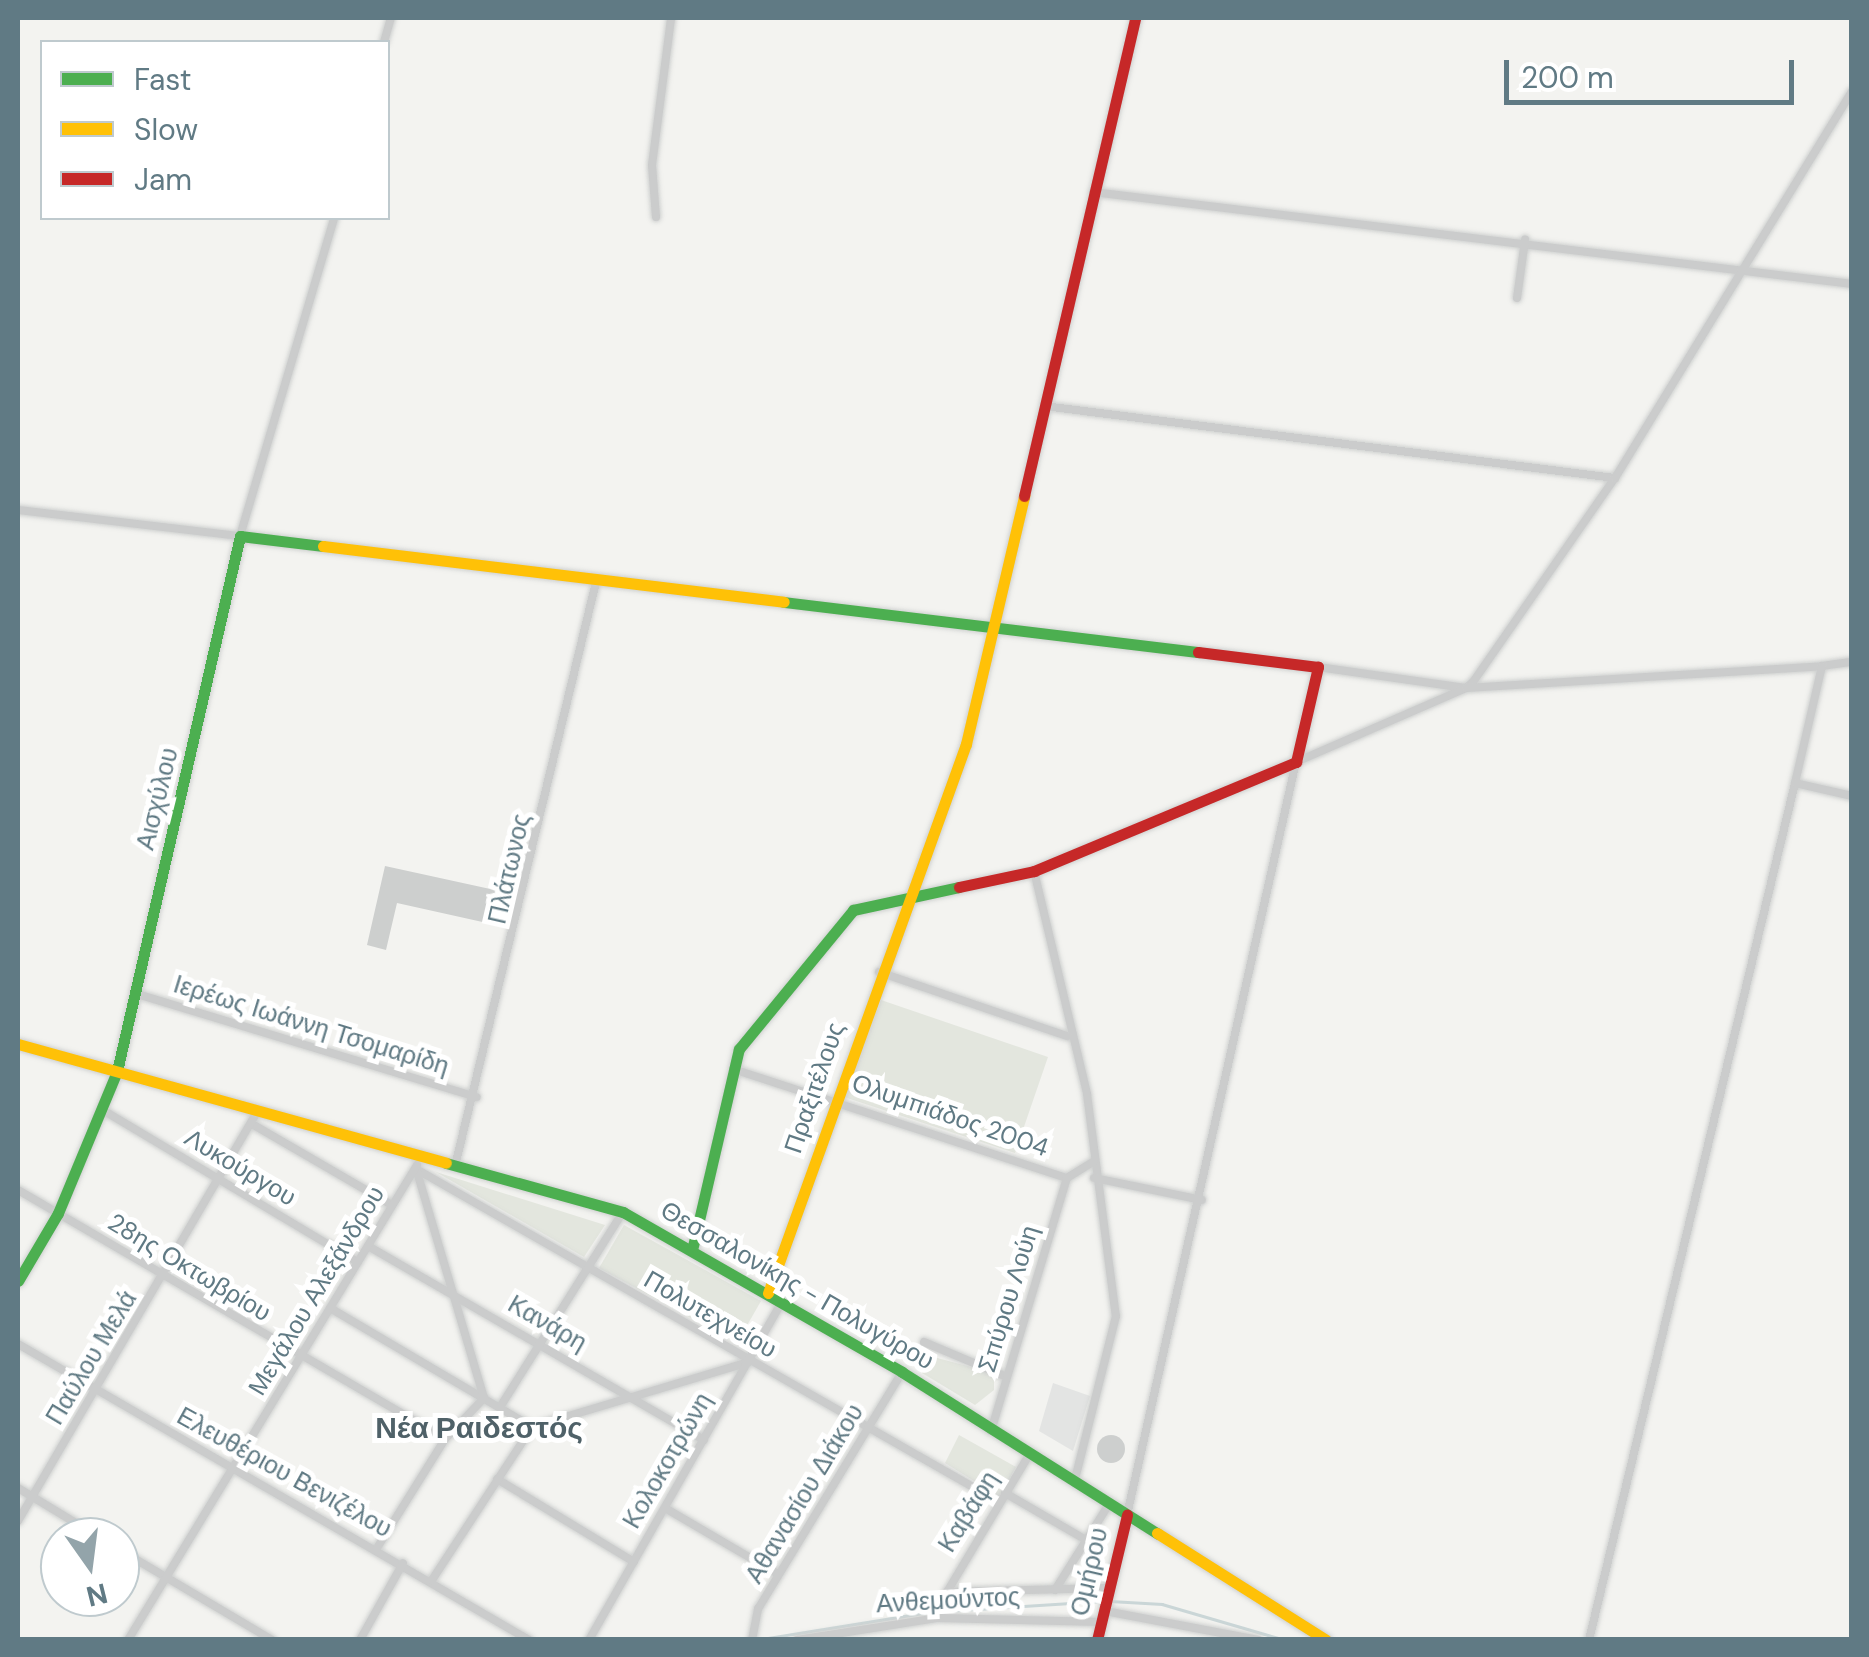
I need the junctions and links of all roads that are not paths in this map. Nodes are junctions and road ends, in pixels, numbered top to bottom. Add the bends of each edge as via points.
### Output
1 (671, 18) edge
2 (1135, 18) edge
3 (1852, 92) edge
4 (1089, 192) junction
5 (656, 216) dead end
6 (333, 220) edge
7 (1525, 240) junction
8 (1742, 274) junction
9 (1852, 284) edge
10 (1517, 298) dead end
11 (1044, 406) junction
12 (1615, 478) junction
13 (18, 510) edge
14 (240, 536) junction
15 (596, 582) junction
16 (994, 630) junction
17 (1852, 662) edge
18 (1822, 666) junction
19 (1318, 667) junction
20 (1466, 688) junction
21 (1296, 762) junction
22 (1795, 782) junction
23 (1852, 796) edge
24 (1034, 871) junction
25 (906, 898) junction
26 (880, 972) junction
27 (134, 993) junction
28 (1067, 1036) junction
29 (18, 1044) edge
30 (732, 1069) junction
31 (117, 1072) junction
32 (477, 1097) junction
33 (836, 1098) junction
34 (101, 1110) junction
35 (258, 1110) junction
36 (252, 1124) junction
37 (420, 1153) junction
38 (456, 1162) junction
39 (1092, 1162) junction
40 (416, 1169) junction
41 (1066, 1178) junction
42 (1094, 1178) junction
43 (222, 1179) junction
44 (18, 1190) edge
45 (1202, 1200) junction
46 (392, 1205) junction
47 (623, 1212) junction
48 (58, 1213) junction
49 (368, 1246) junction
50 (693, 1246) junction
51 (358, 1262) junction
52 (588, 1268) junction
53 (164, 1276) junction
54 (18, 1281) edge
55 (450, 1291) junction
56 (768, 1294) junction
57 (782, 1302) junction
58 (330, 1308) junction
59 (924, 1342) dead end
60 (542, 1343) junction
61 (18, 1344) edge
62 (300, 1358) junction
63 (748, 1362) junction
64 (902, 1372) junction
65 (1007, 1377) junction
66 (97, 1389) junction
67 (484, 1398) junction
68 (634, 1398) junction
69 (502, 1404) junction
70 (532, 1427) junction
71 (868, 1428) junction
72 (991, 1431) junction
73 (445, 1439) junction
74 (704, 1440) junction
75 (1029, 1455) junction
76 (232, 1467) junction
77 (496, 1479) junction
78 (1074, 1483) junction
79 (18, 1488) edge
80 (32, 1497) junction
81 (1002, 1498) junction
82 (1108, 1506) junction
83 (665, 1508) junction
84 (1127, 1516) junction
85 (66, 1517) edge
86 (18, 1521) edge
87 (1086, 1540) junction
88 (378, 1548) junction
89 (140, 1562) edge
90 (634, 1562) junction
91 (403, 1563) junction
92 (778, 1574) junction
93 (167, 1578) junction
94 (432, 1580) junction
95 (1106, 1588) junction
96 (1056, 1590) junction
97 (947, 1592) joint
98 (1103, 1616) junction
99 (128, 1640) edge
100 (272, 1640) edge
101 (360, 1640) edge
102 (529, 1640) edge
103 (589, 1640) edge
104 (752, 1640) edge
105 (797, 1640) edge
106 (1097, 1640) edge
107 (1258, 1640) edge
108 (1326, 1640) edge
109 (1589, 1640) edge

1 - 5 street via 652,165
2 - 4 street, Πραξιτέλους
3 - 8 street
4 - 7 street
4 - 11 street, Πραξιτέλους
6 - 14 street
7 - 8 street
7 - 10 street
8 - 9 street
8 - 12 street
11 - 12 street
11 - 16 street, Πραξιτέλους
12 - 20 street
13 - 14 street
14 - 15 street
14 - 27 street, Αισχύλου
15 - 16 street
15 - 32 street, Πλάτωνος
16 - 19 street
16 - 25 street, Πραξιτέλους via 957,773
17 - 18 street
18 - 20 street
18 - 22 street
19 - 20 street
19 - 21 street
20 - 21 street
21 - 24 street
21 - 45 street
22 - 23 street
22 - 109 street
24 - 25 street
24 - 28 street
25 - 26 street, Πραξιτέλους
25 - 30 street via 853,910 739,1049
26 - 28 street
26 - 33 street, Πραξιτέλους
27 - 31 street, Αισχύλου
27 - 32 street, Ιερέως Ιωάννη Τσομαρίδη
28 - 39 street via 1086,1094
29 - 31 street, Θεσσαλονίκης - Πολυγύρου
30 - 33 street, Ολυμπιάδος 2004
30 - 50 street
31 - 34 street, Αισχύλου
31 - 35 street, Θεσσαλονίκης - Πολυγύρου
32 - 38 street, Πλάτωνος
33 - 41 street, Ολυμπιάδος 2004
33 - 56 street, Πραξιτέλους
34 - 43 street, Λυκούργου
34 - 48 street, Αισχύλου
35 - 36 street, Παύλου Μελά
35 - 37 street, Θεσσαλονίκης - Πολυγύρου
36 - 43 street, Παύλου Μελά
36 - 46 street
37 - 38 street, Θεσσαλονίκης - Πολυγύρου
37 - 40 street
38 - 47 street, Θεσσαλονίκης - Πολυγύρου
39 - 41 street, Ολυμπιάδος 2004
39 - 42 street
40 - 46 street, Μεγάλου Αλεξάνδρου
40 - 52 street, Πολυτεχνείου
40 - 55 street
41 - 65 street, Σπύρου Λούη
42 - 45 street
42 - 78 street via 1116,1316
43 - 51 street, Λυκούργου
43 - 53 street, Παύλου Μελά
44 - 48 street, 28ης Οκτωβρίου
45 - 84 street
46 - 49 street, Μεγάλου Αλεξάνδρου
47 - 50 street, Θεσσαλονίκης - Πολυγύρου
47 - 52 street
48 - 53 street, 28ης Οκτωβρίου
48 - 54 street, Αισχύλου
49 - 51 street, Μεγάλου Αλεξάνδρου
49 - 55 street, Κανάρη
50 - 56 street, Θεσσαλονίκης - Πολυγύρου
51 - 58 street, Μεγάλου Αλεξάνδρου
52 - 60 street
52 - 63 street, Πολυτεχνείου
53 - 62 street, 28ης Οκτωβρίου
53 - 66 street, Παύλου Μελά
55 - 60 street, Κανάρη
55 - 67 street
56 - 57 street, Θεσσαλονίκης - Πολυγύρου
57 - 63 street, Κολοκοτρώνη
57 - 64 street, Θεσσαλονίκης - Πολυγύρου
58 - 62 street, Μεγάλου Αλεξάνδρου
58 - 67 street
59 - 65 street
60 - 68 street, Κανάρη
60 - 69 street
61 - 66 street, Ελευθέριου Βενιζέλου
62 - 73 street, 28ης Οκτωβρίου
62 - 76 street, Μεγάλου Αλεξάνδρου
63 - 68 street
63 - 71 street, Πολυτεχνείου
63 - 74 street, Κολοκοτρώνη
64 - 71 street, Αθανασίου Διάκου
64 - 72 street, Θεσσαλονίκης - Πολυγύρου
65 - 72 street, Σπύρου Λούη
66 - 76 street, Ελευθέριου Βενιζέλου
66 - 80 street, Παύλου Μελά
67 - 69 street
67 - 73 street
68 - 70 street
68 - 74 street, Κανάρη
69 - 70 street
70 - 77 street
71 - 81 street, Πολυτεχνείου
71 - 92 street, Αθανασίου Διάκου
72 - 75 street, Θεσσαλονίκης - Πολυγύρου
73 - 88 street
74 - 83 street, Κολοκοτρώνη
75 - 78 street, Θεσσαλονίκης - Πολυγύρου
75 - 81 street, Καβάφη
76 - 88 street, Ελευθέριου Βενιζέλου
76 - 93 street, Μεγάλου Αλεξάνδρου
77 - 90 street
77 - 94 street
78 - 82 street, Θεσσαλονίκης - Πολυγύρου
79 - 80 street
80 - 85 street
80 - 86 street, Παύλου Μελά
81 - 87 street, Πολυτεχνείου
81 - 97 street, Καβάφη
82 - 84 street, Θεσσαλονίκης - Πολυγύρου
82 - 87 street
83 - 90 street, Κολοκοτρώνη
83 - 92 street
84 - 95 street, Ομήρου
84 - 108 street, Θεσσαλονίκης - Πολυγύρου
87 - 96 street
88 - 91 street, Ελευθέριου Βενιζέλου
89 - 93 street
90 - 103 street, Κολοκοτρώνη
91 - 94 street, Ελευθέριου Βενιζέλου
91 - 101 street
92 - 104 street, Αθανασίου Διάκου
93 - 99 street, Μεγάλου Αλεξάνδρου
93 - 100 street
94 - 102 street, Ελευθέριου Βενιζέλου
95 - 96 street, Ανθεμούντος
95 - 98 street, Ομήρου
96 - 97 street, Ανθεμούντος
98 - 105 street, Ανθεμούντος via 938,1618
98 - 106 street, Ομήρου
98 - 107 street, Ανθεμούντος

